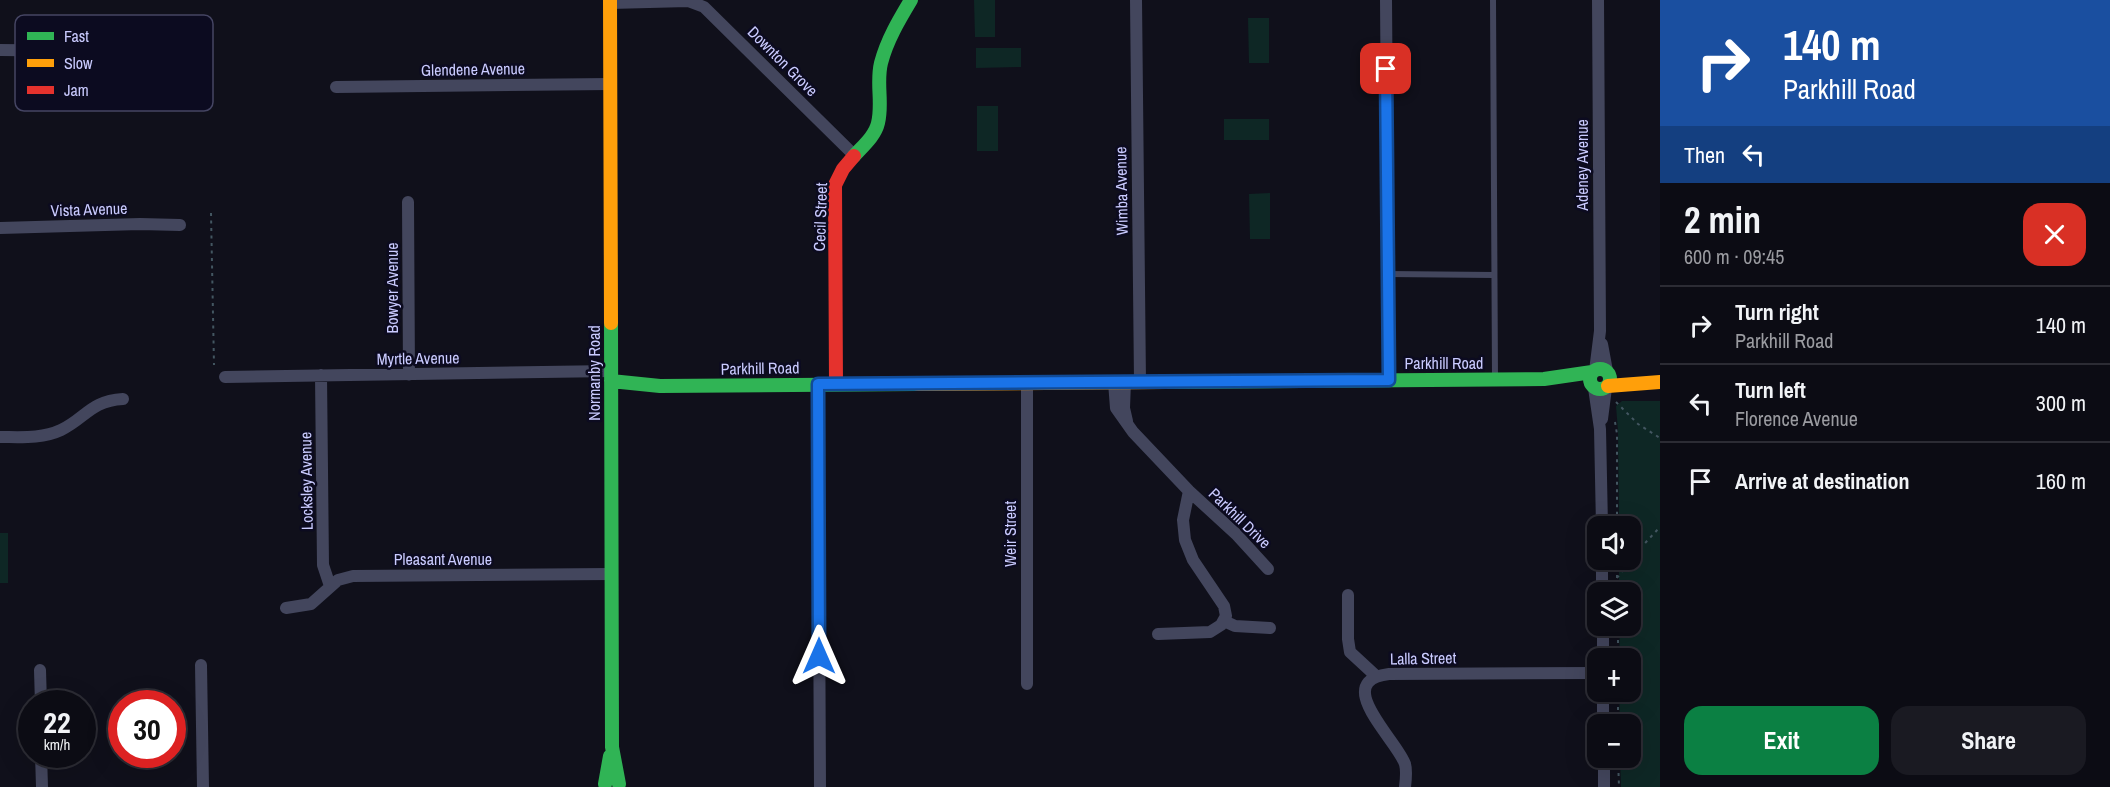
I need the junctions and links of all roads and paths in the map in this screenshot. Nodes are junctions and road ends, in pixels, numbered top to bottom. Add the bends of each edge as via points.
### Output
1 (910, 0) edge
2 (1136, 0) edge
3 (1386, 0) edge
4 (1493, 0) edge
5 (1598, 0) edge
6 (610, 1) edge
7 (0, 50) edge
8 (15, 50) edge
9 (610, 84) junction
10 (336, 87) dead end
11 (854, 155) junction
12 (408, 202) dead end
13 (211, 213) dead end
14 (180, 225) dead end
15 (0, 228) edge
16 (1387, 274) junction
17 (1494, 275) junction
18 (214, 364) dead end
19 (321, 375) junction
20 (410, 375) junction
21 (225, 377) dead end
22 (1389, 380) junction
23 (1495, 380) junction
24 (1600, 380) junction
25 (611, 381) junction
26 (1119, 382) junction
27 (1140, 382) junction
28 (1660, 382) edge
29 (1026, 383) junction
30 (818, 384) junction
31 (836, 384) junction
32 (123, 399) dead end
33 (1614, 410) dead end
34 (1614, 421) dead end
35 (0, 437) edge
36 (1660, 438) edge
37 (1189, 490) junction
38 (1602, 516) edge
39 (1617, 516) edge
40 (1660, 526) edge
41 (1268, 569) dead end
42 (1617, 570) edge
43 (611, 574) junction
44 (1617, 578) junction
45 (1617, 582) edge
46 (330, 586) junction
47 (1348, 595) dead end
48 (286, 608) dead end
49 (1224, 621) junction
50 (1270, 628) dead end
51 (1158, 634) dead end
52 (201, 665) dead end
53 (40, 670) dead end
54 (1587, 673) edge
55 (1376, 676) junction
56 (1027, 684) dead end
57 (41, 690) edge
58 (41, 768) edge
59 (1604, 768) edge
60 (1618, 768) edge
61 (608, 786) edge
62 (42, 787) edge
63 (202, 787) edge
64 (820, 787) edge
65 (1405, 787) edge
66 (1604, 787) edge
67 (1619, 787) edge

1 - 11 street, Cecil Street via 881,61 877,129
2 - 27 street, Wimba Avenue
3 - 16 street
4 - 17 lane
5 - 24 street, Adeney Avenue
6 - 9 street, Normanby Road
6 - 11 street, Downton Grove via 688,1 704,7
7 - 8 street
9 - 10 street, Glendene Avenue
9 - 25 street, Normanby Road
11 - 31 street, Cecil Street via 836,178 834,193
12 - 20 street, Bowyer Avenue
13 - 18 path
14 - 15 street, Vista Avenue
16 - 17 lane
16 - 22 street
17 - 23 lane
19 - 20 street, Myrtle Avenue
19 - 21 street, Myrtle Avenue
19 - 46 street, Locksley Avenue via 323,565
20 - 25 street, Myrtle Avenue
22 - 23 street, Parkhill Road
22 - 27 street, Parkhill Road
23 - 24 street, Parkhill Road
24 - 28 street, Parkhill Road
24 - 38 street, Adeney Avenue
25 - 30 street, Parkhill Road via 660,386
25 - 43 street, Normanby Road
26 - 27 street, Parkhill Road
26 - 29 street, Parkhill Road
26 - 37 street, Parkhill Drive via 1127,422
29 - 31 street, Parkhill Road
29 - 56 street, Weir Street
30 - 31 street, Parkhill Road
30 - 64 street
32 - 35 street via 98,403 70,425 52,433
33 - 36 path via 1614,400 1638,424
34 - 39 path
37 - 41 street, Parkhill Drive
37 - 49 street, Parkhill Drive via 1183,520 1185,540 1193,560 1224,606
40 - 44 path
42 - 44 path
43 - 46 street, Pleasant Avenue via 353,576
43 - 61 street, Normanby Road via 612,747
44 - 45 path
46 - 48 street, Pleasant Avenue via 311,604
47 - 55 street via 1350,652
49 - 50 street via 1243,627
49 - 51 street via 1210,632
52 - 63 street
53 - 57 street
54 - 55 street, Lalla Street
55 - 65 street, Lalla Street via 1366,685 1366,702 1404,763
58 - 62 street
59 - 66 street
60 - 67 path

